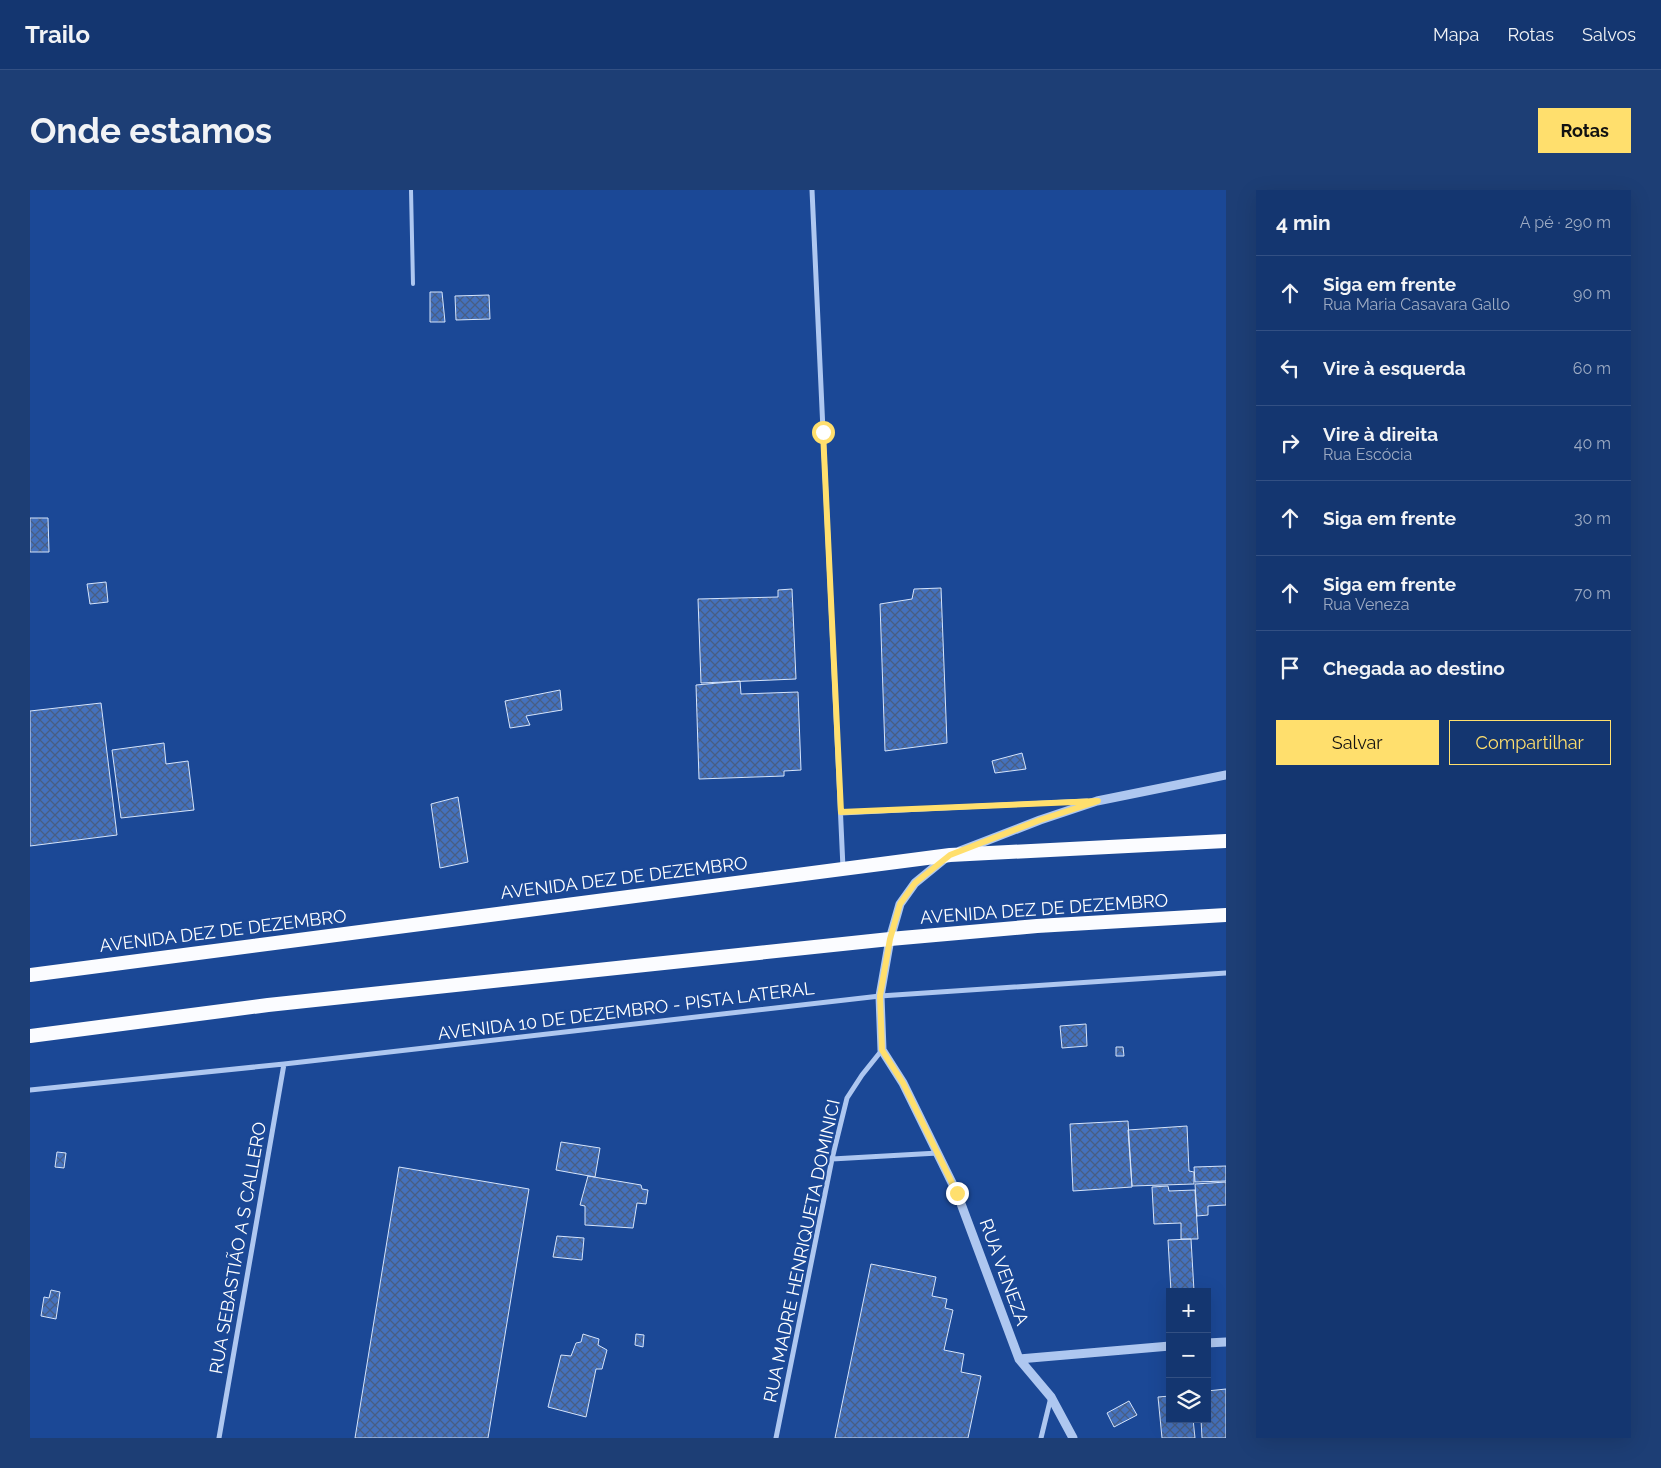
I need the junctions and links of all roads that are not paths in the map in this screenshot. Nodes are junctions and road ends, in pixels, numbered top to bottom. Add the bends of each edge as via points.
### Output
1 (411, 190) edge
2 (812, 190) edge
3 (413, 284) dead end
4 (1226, 776) edge
5 (1098, 801) junction
6 (841, 812) junction
7 (1226, 840) edge
8 (950, 855) junction
9 (843, 868) junction
10 (1226, 915) edge
11 (890, 939) junction
12 (1226, 973) edge
13 (30, 975) edge
14 (880, 996) junction
15 (30, 1036) edge
16 (882, 1050) junction
17 (284, 1064) junction
18 (30, 1090) edge
19 (938, 1153) junction
20 (832, 1159) junction
21 (1226, 1342) edge
22 (1211, 1344) edge
23 (1166, 1346) edge
24 (1019, 1359) junction
25 (1051, 1397) junction
26 (218, 1438) edge
27 (776, 1438) edge
28 (1041, 1438) edge
29 (1073, 1438) edge

1 - 3 lane
2 - 6 street
4 - 5 street
5 - 6 street
5 - 8 street
6 - 9 street
7 - 8 highway, AVENIDA DEZ DE DEZEMBRO
8 - 9 highway, AVENIDA DEZ DE DEZEMBRO
8 - 11 street via 915,883 900,904
9 - 13 highway, AVENIDA DEZ DE DEZEMBRO
10 - 11 highway, AVENIDA DEZ DE DEZEMBRO
11 - 14 street
11 - 15 highway, AVENIDA DEZ DE DEZEMBRO via 268,1005
12 - 14 street, AVENIDA 10 DE DEZEMBRO - PISTA LATERAL
14 - 16 street
14 - 17 street, AVENIDA 10 DE DEZEMBRO - PISTA LATERAL
16 - 19 street, RUA VENEZA via 903,1083
16 - 20 street, RUA MADRE HENRIQUETA DOMINICI via 847,1098
17 - 18 street, AVENIDA 10 DE DEZEMBRO - PISTA LATERAL
17 - 26 street, RUA SEBASTIÃO A S CALLERO
19 - 20 street
19 - 24 street, RUA VENEZA via 957,1193
20 - 27 street, RUA MADRE HENRIQUETA DOMINICI
21 - 22 street
23 - 24 street
24 - 25 street, RUA VENEZA
25 - 28 street
25 - 29 street, RUA VENEZA

